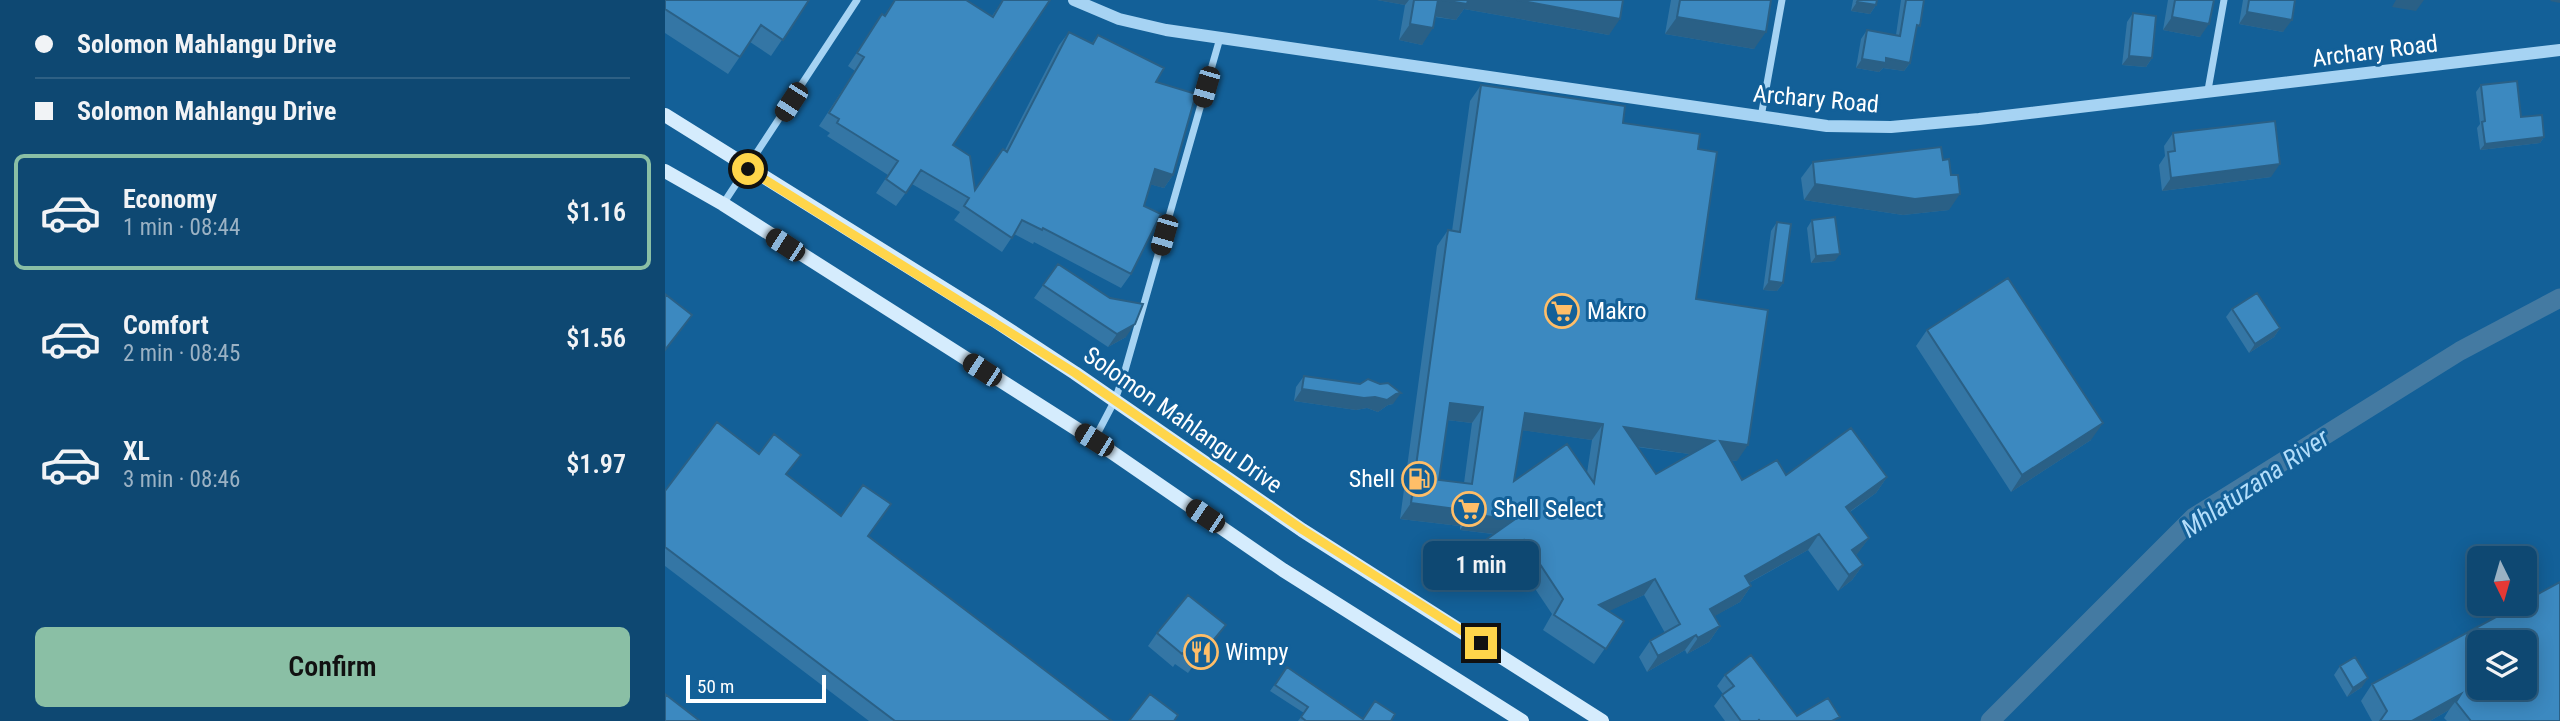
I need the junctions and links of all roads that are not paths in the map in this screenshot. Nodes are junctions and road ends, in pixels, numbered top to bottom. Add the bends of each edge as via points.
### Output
1 (857, 0) edge
2 (1074, 0) edge
3 (1782, 0) edge
4 (2224, 0) edge
5 (1220, 38) junction
6 (2560, 50) edge
7 (2208, 90) junction
8 (665, 115) edge
9 (1761, 117) junction
10 (748, 169) junction
11 (665, 171) edge
12 (723, 204) junction
13 (1115, 400) junction
14 (1094, 440) junction
15 (1522, 721) edge
16 (1602, 721) edge

1 - 10 street
2 - 5 street, Archary Road via 1119,19
3 - 9 street
4 - 7 street
5 - 9 street, Archary Road
5 - 13 street
6 - 7 street, Archary Road
7 - 9 street, Archary Road via 1891,127 1827,126
8 - 10 main road, Solomon Mahlangu Drive
10 - 12 street
10 - 13 main road, Solomon Mahlangu Drive
11 - 12 main road
12 - 14 main road
13 - 14 street
13 - 16 main road, Solomon Mahlangu Drive via 1303,530
14 - 15 main road via 1283,570

